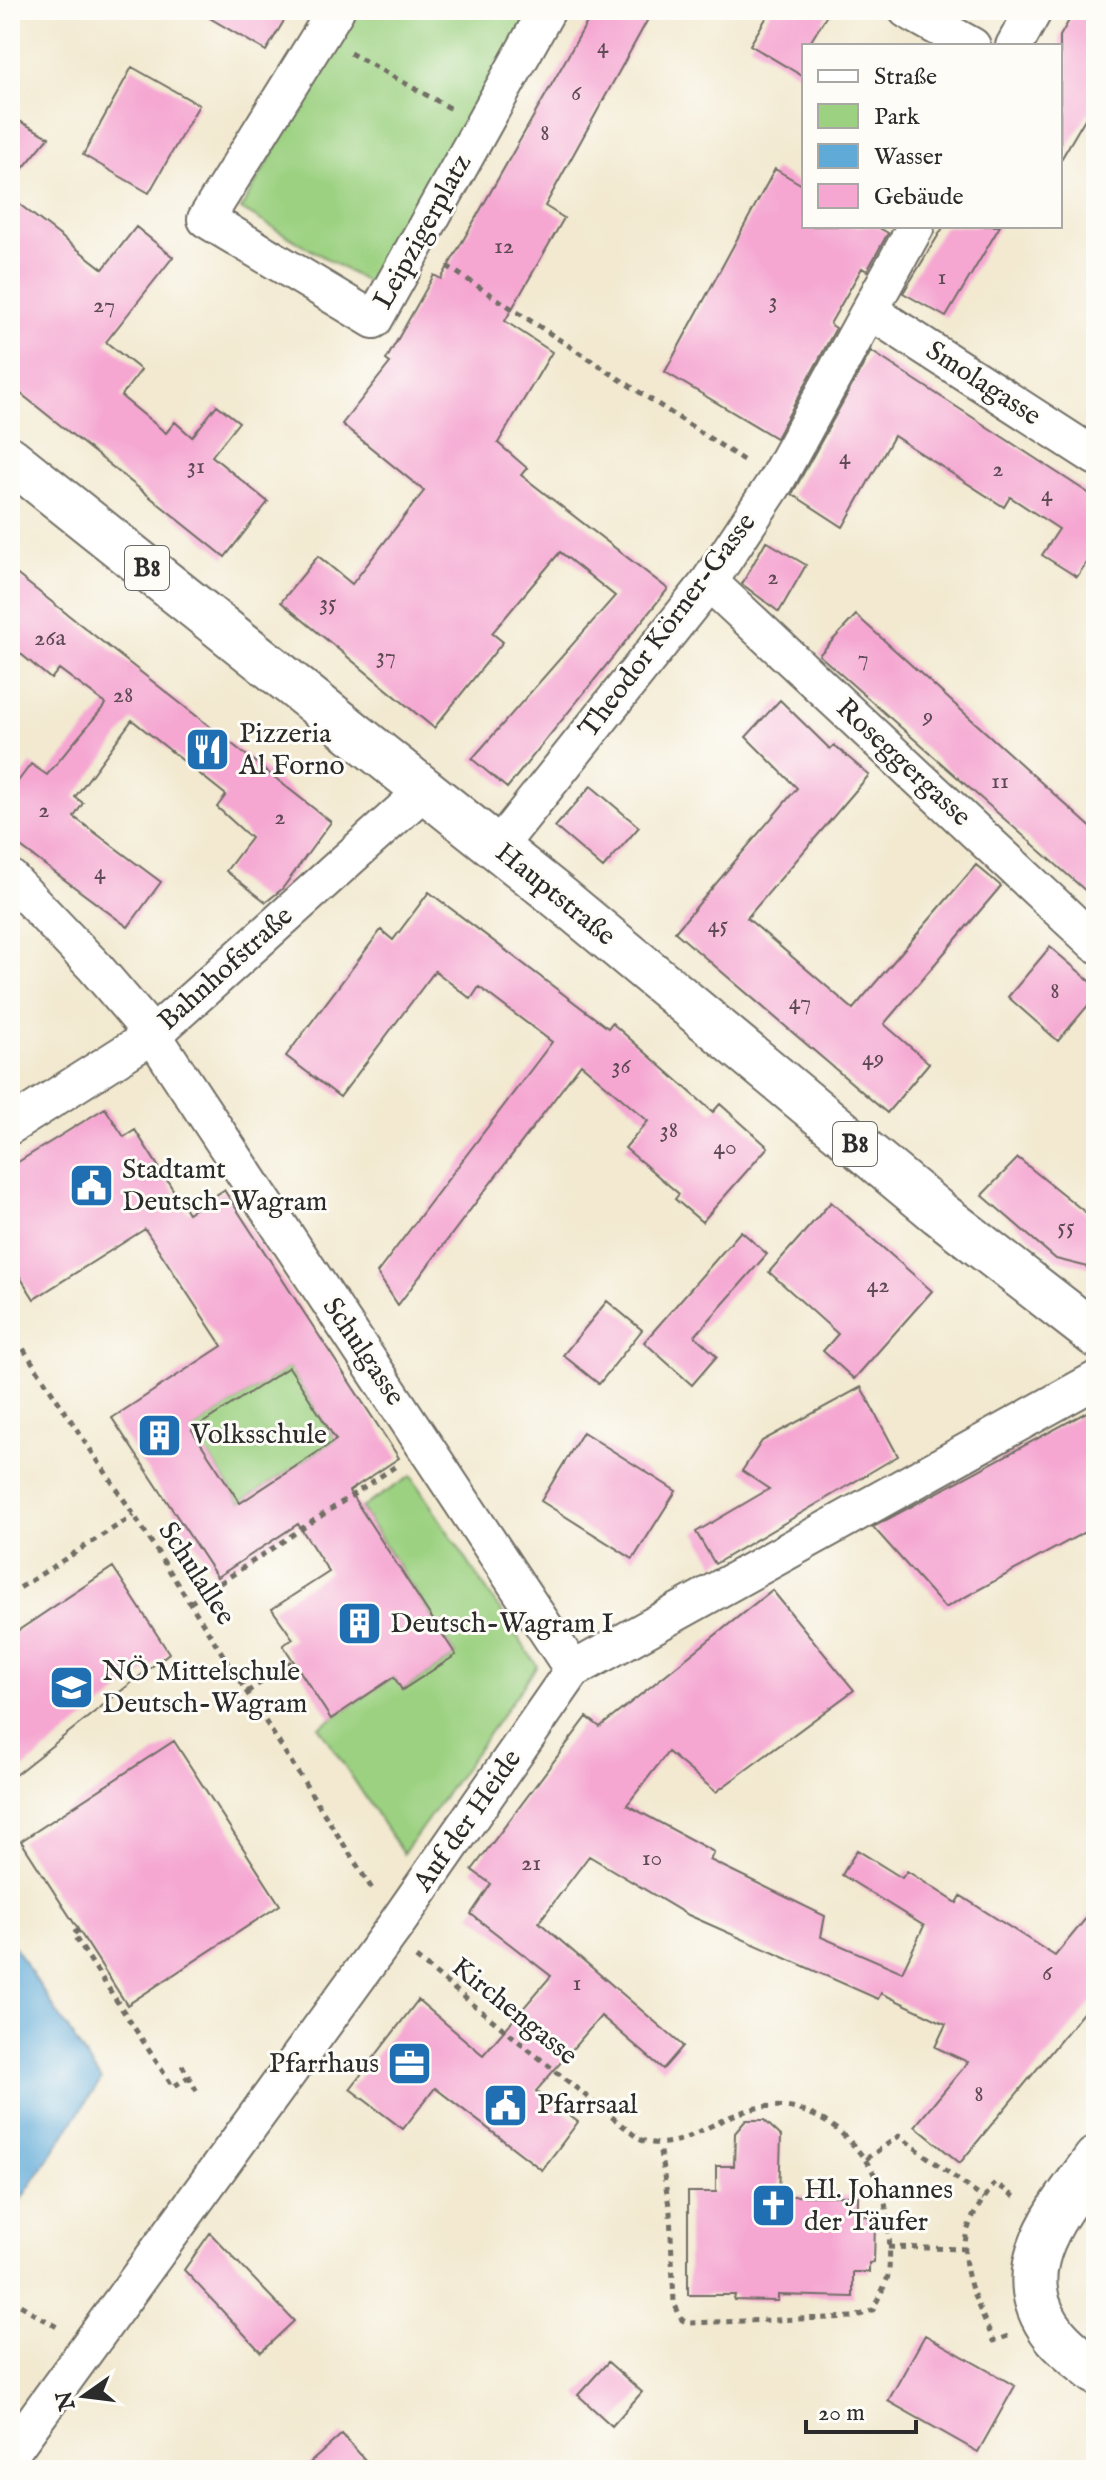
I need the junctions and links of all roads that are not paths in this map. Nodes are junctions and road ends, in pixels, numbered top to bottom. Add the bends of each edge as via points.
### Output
1 (547, 10) edge
2 (907, 10) edge
3 (1034, 10) edge
4 (332, 17) edge
5 (968, 44) edge
6 (1015, 44) edge
7 (915, 228) edge
8 (870, 311) junction
9 (1096, 457) edge
10 (10, 459) edge
11 (709, 582) junction
12 (425, 790) junction
13 (497, 848) junction
14 (10, 878) edge
15 (1096, 944) edge
16 (153, 1035) junction
17 (10, 1126) edge
18 (1096, 1335) edge
19 (1096, 1380) edge
20 (573, 1670) junction
21 (1096, 2159) edge
22 (1096, 2372) edge
23 (10, 2454) edge

1 - 4 street, Leipzigerplatz via 374,320 206,219
2 - 5 street
3 - 6 street
7 - 8 street, Theodor Körner-Gasse
8 - 9 street, Smolagasse
8 - 11 street, Theodor Körner-Gasse via 776,481
10 - 12 main road, Hauptstraße / B8
11 - 13 street, Theodor Körner-Gasse
11 - 15 street, Roseggergasse
12 - 13 main road, Hauptstraße / B8
12 - 16 street, Bahnhofstraße
13 - 18 main road, Hauptstraße / B8 via 939,1213
14 - 16 street, Schulgasse
16 - 17 street, Bahnhofstraße
16 - 20 street, Schulgasse
19 - 20 street, Auf der Heide
20 - 23 street, Auf der Heide via 395,1926
21 - 22 main road via 1051,2221 1039,2247 1036,2286 1046,2321

